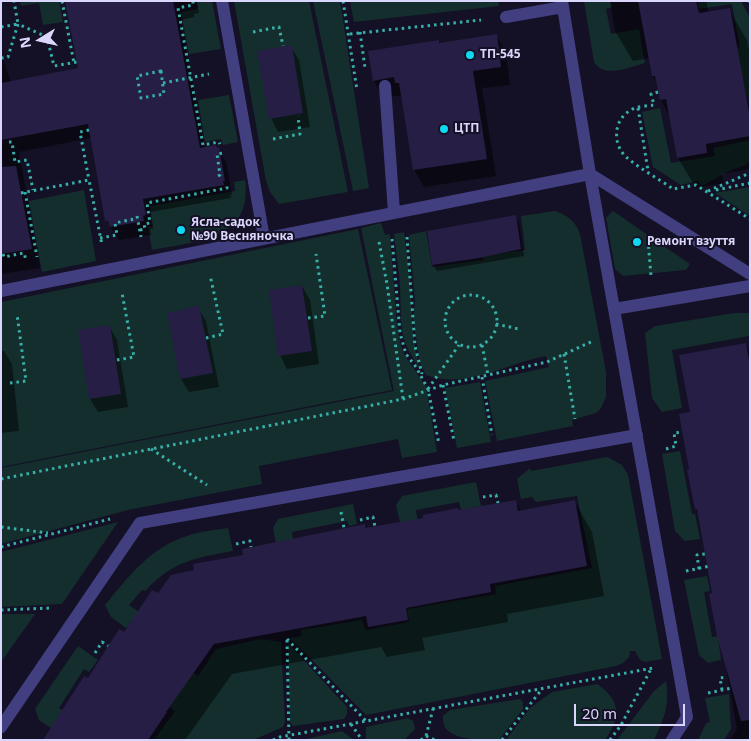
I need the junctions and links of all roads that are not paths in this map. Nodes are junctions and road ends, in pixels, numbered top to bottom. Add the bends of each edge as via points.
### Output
1 (222, 1) edge
2 (563, 4) edge
3 (506, 17) road end
4 (385, 86) dead end
5 (590, 174) junction
6 (396, 212) junction
7 (264, 238) junction
8 (750, 274) edge
9 (750, 286) edge
10 (1, 291) edge
11 (614, 309) junction
12 (637, 435) junction
13 (1, 726) edge
14 (672, 740) edge

1 - 7 lane
2 - 3 lane
2 - 5 lane
4 - 6 lane
5 - 6 lane
5 - 8 lane
5 - 11 lane
6 - 7 lane
7 - 10 lane
9 - 11 lane
11 - 12 lane
12 - 13 lane via 140,523
12 - 14 lane via 687,716

